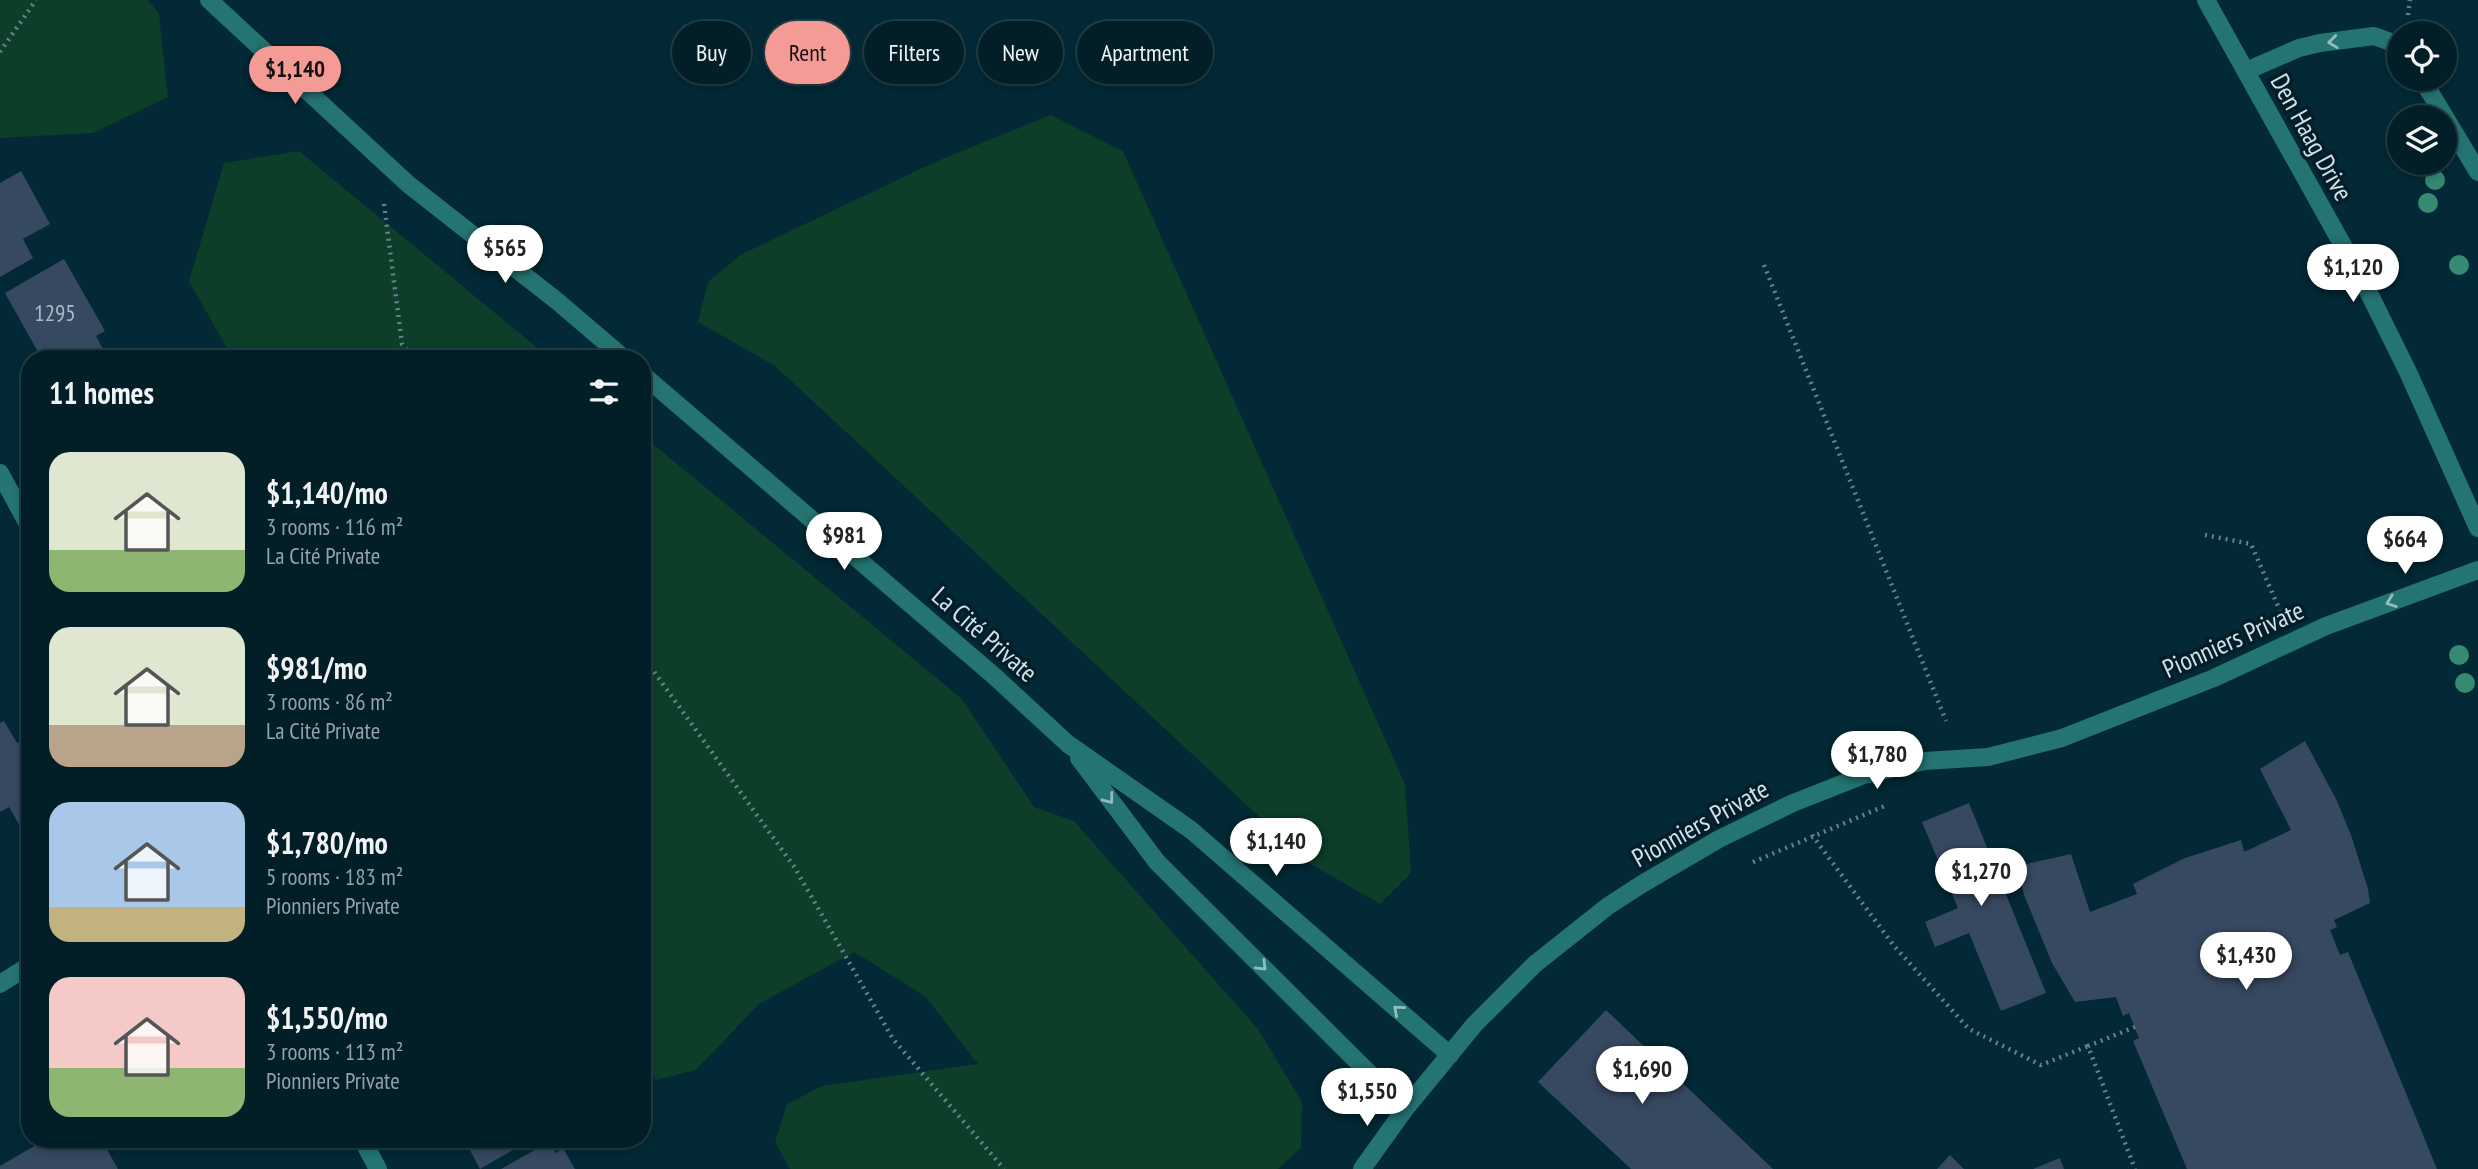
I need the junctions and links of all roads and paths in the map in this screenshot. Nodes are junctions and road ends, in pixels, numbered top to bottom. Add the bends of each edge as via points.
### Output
1 (36, 0) edge
2 (209, 0) edge
3 (2206, 0) edge
4 (2387, 41) edge
5 (0, 52) edge
6 (2246, 71) junction
7 (2429, 91) edge
8 (2478, 172) edge
9 (383, 196) dead end
10 (1764, 265) dead end
11 (407, 350) edge
12 (614, 350) edge
13 (651, 382) edge
14 (0, 473) edge
15 (21, 512) edge
16 (2478, 528) edge
17 (2205, 535) dead end
18 (2478, 570) edge
19 (2281, 613) dead end
20 (651, 668) edge
21 (1946, 721) dead end
22 (1068, 744) junction
23 (1893, 802) dead end
24 (1812, 835) junction
25 (1753, 862) dead end
26 (21, 971) edge
27 (0, 984) edge
28 (2135, 1027) dead end
29 (2088, 1046) junction
30 (1450, 1055) junction
31 (1405, 1110) junction
32 (367, 1148) edge
33 (378, 1169) edge
34 (1004, 1169) edge
35 (1362, 1169) edge
36 (2135, 1169) edge

1 - 5 path
2 - 12 street via 408,184
3 - 6 street, Den Haag Drive
4 -> 6 street via 2374,36 2320,43
6 - 16 street, Den Haag Drive via 2388,331
7 - 8 street
9 - 11 path via 402,344
10 - 21 path
13 - 22 street, La Cité Private
14 - 15 street
17 - 19 path via 2251,544
18 -> 30 street, Pionniers Private via 2345,618 2062,738 1987,757 1890,767 1760,818 1608,906 1514,983
20 - 34 path via 795,868 893,1039
30 -> 22 street, La Cité Private via 1191,830
22 -> 31 street, La Cité Private via 1157,862
23 - 24 path
24 - 25 path
24 - 29 path via 1894,946 1969,1029 2041,1065
26 - 27 street
28 - 29 path
29 - 36 path
30 - 31 street, Pionniers Private
31 - 35 street, Pionniers Private
32 - 33 street

